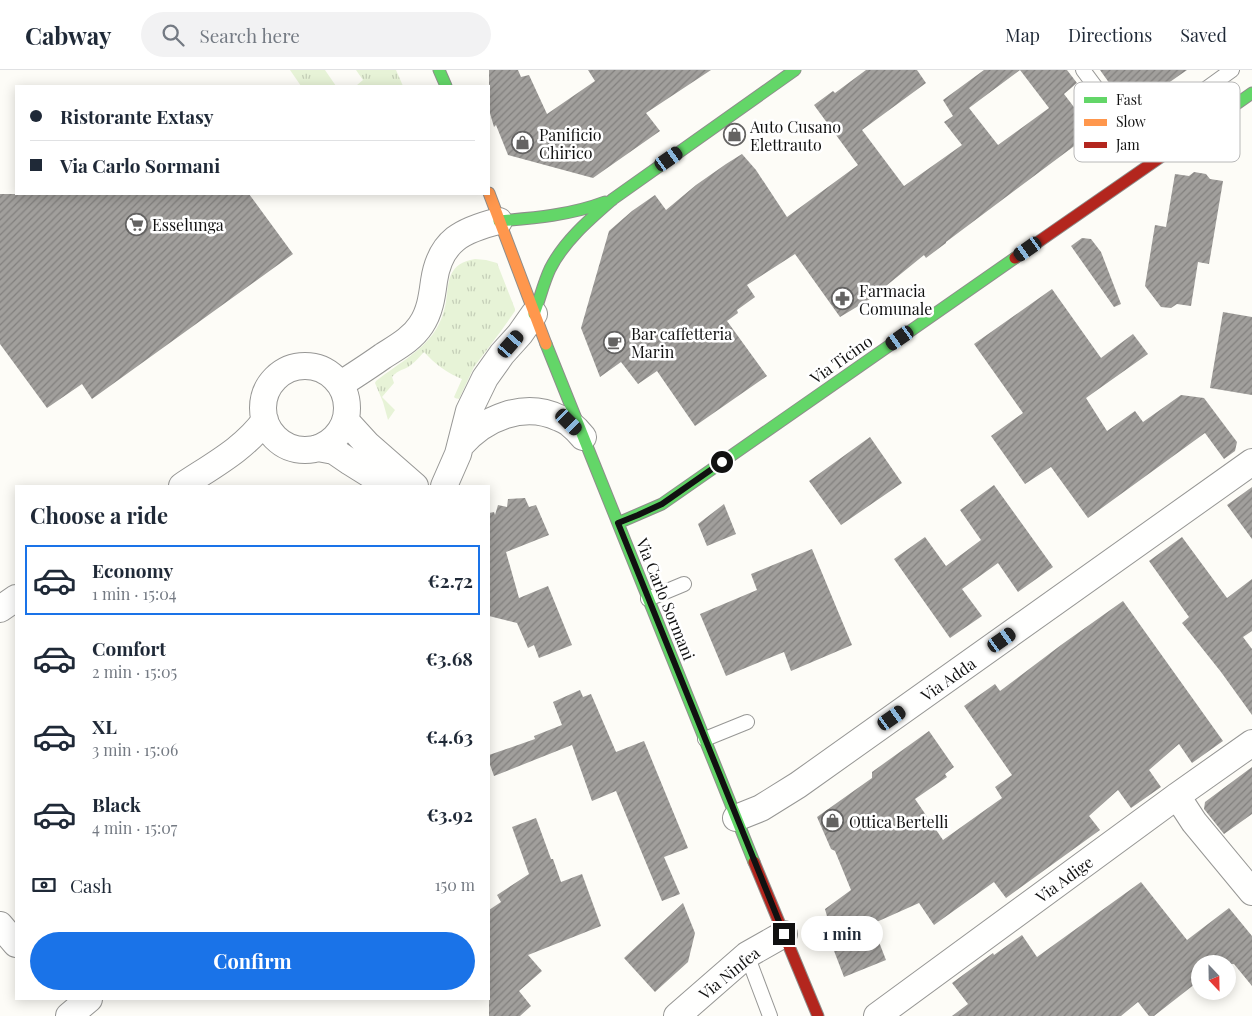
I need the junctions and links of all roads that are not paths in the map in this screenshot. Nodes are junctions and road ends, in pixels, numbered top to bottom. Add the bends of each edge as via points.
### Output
1 (439, 70) edge
2 (795, 70) edge
3 (1083, 70) edge
4 (1232, 70) edge
5 (1092, 82) edge
6 (1215, 82) edge
7 (446, 85) edge
8 (1252, 93) edge
9 (1240, 101) edge
10 (1153, 162) edge
11 (490, 195) edge
12 (613, 199) junction
13 (499, 220) junction
14 (534, 314) junction
15 (341, 384) junction
16 (265, 420) junction
17 (346, 421) junction
18 (583, 437) junction
19 (460, 446) junction
20 (318, 448) junction
21 (1252, 462) edge
22 (184, 485) edge
23 (401, 485) edge
24 (415, 485) edge
25 (444, 485) edge
26 (618, 523) junction
27 (684, 584) dead end
28 (15, 599) edge
29 (648, 599) junction
30 (0, 609) edge
31 (747, 722) dead end
32 (705, 738) junction
33 (1252, 743) edge
34 (1177, 796) junction
35 (736, 818) junction
36 (1252, 892) edge
37 (0, 925) edge
38 (784, 934) junction
39 (15, 943) edge
40 (747, 955) junction
41 (677, 1016) edge
42 (770, 1016) edge
43 (818, 1016) edge
44 (877, 1016) edge

1 - 7 street
2 - 12 street
3 - 5 lane
4 - 6 lane
8 - 9 street, Via Ticino
10 - 26 street, Via Ticino via 662,504
11 - 13 street, Via Carlo Sormani
12 - 13 street via 574,213
12 - 14 street via 565,248 552,267
13 - 14 street, Via Carlo Sormani
13 - 15 street via 454,239 436,270 430,306 421,326 408,340
14 - 18 street, Via Carlo Sormani
14 - 19 street via 485,378 469,411
15 - 16 street via 316,367 290,368 275,378 268,389 263,411
15 - 17 street via 347,401
16 - 20 street via 282,443 302,450
16 - 22 street via 242,446
17 - 20 street via 335,438
17 - 24 street via 367,444
18 - 19 street via 569,422 553,415 522,410 500,416 470,435
18 - 26 street, Via Carlo Sormani
19 - 25 street
20 - 23 street via 334,451 374,477
21 - 35 street, Via Adda via 798,785 762,808
26 - 29 street, Via Carlo Sormani
27 - 29 lane
28 - 30 street
29 - 32 street, Via Carlo Sormani
31 - 32 lane
32 - 35 street, Via Carlo Sormani
33 - 34 street, Via Adige
34 - 36 street via 1194,822
34 - 44 street, Via Adige
35 - 38 street, Via Carlo Sormani
37 - 39 street
38 - 40 street, Via Ninfea
38 - 43 street, Via Carlo Sormani
40 - 41 street, Via Ninfea
40 - 42 lane

